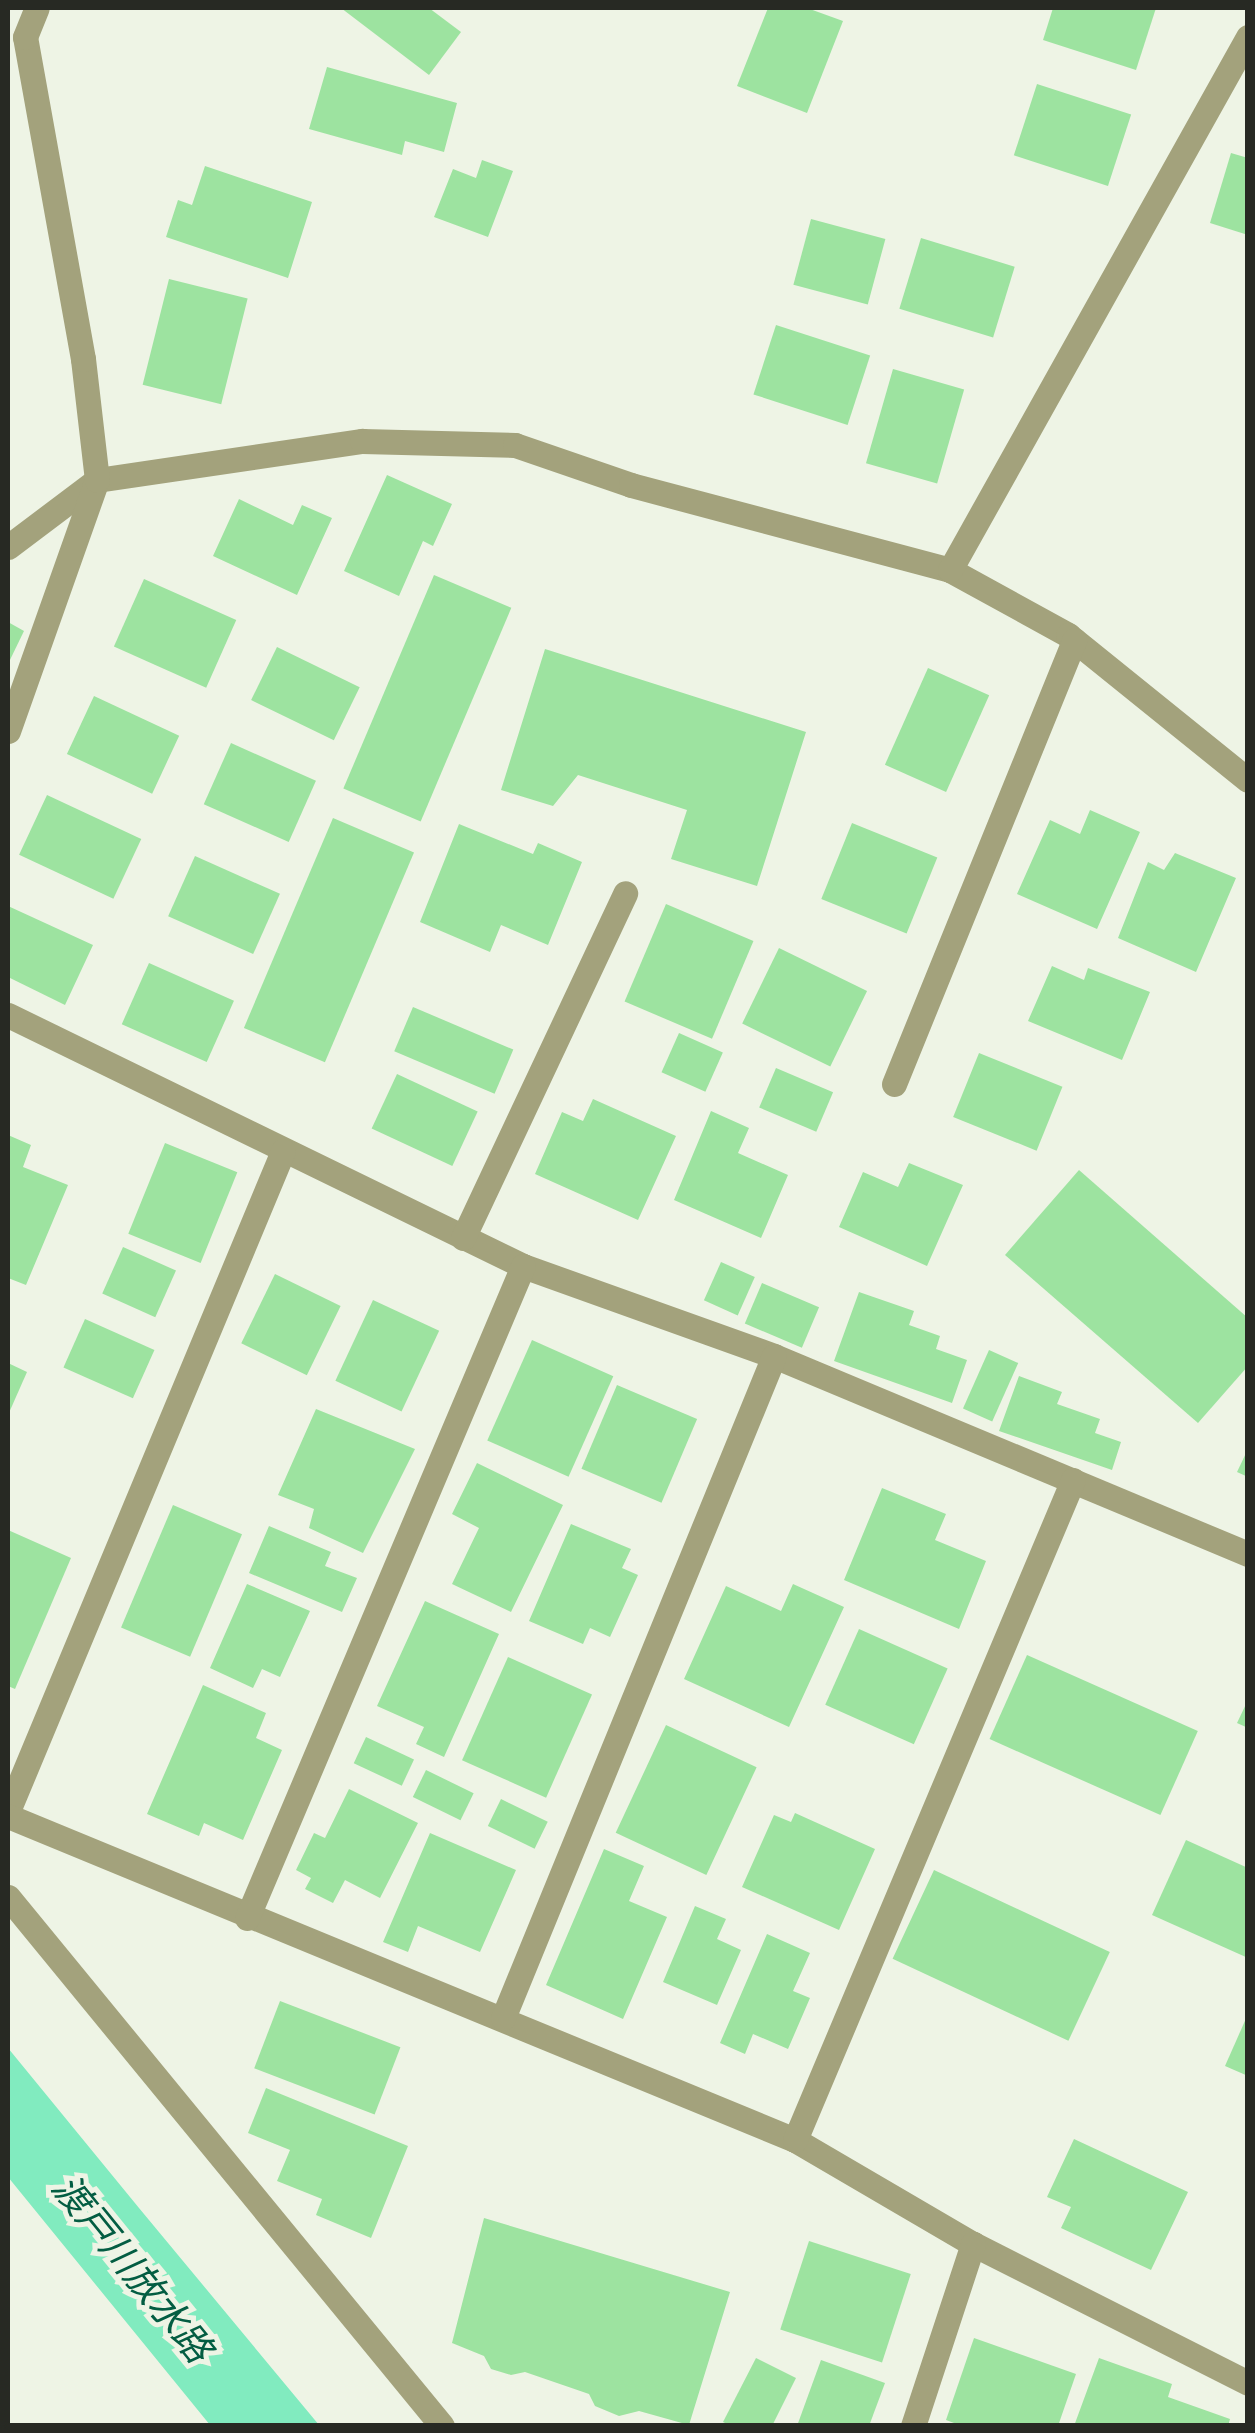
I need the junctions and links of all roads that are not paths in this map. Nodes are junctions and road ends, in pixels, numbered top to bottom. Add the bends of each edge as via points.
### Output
1 (37, 8) edge
2 (1248, 37) edge
3 (97, 480) junction
4 (8, 546) edge
5 (950, 570) junction
6 (1074, 640) junction
7 (8, 731) edge
8 (1248, 780) edge
9 (625, 893) dead end
10 (8, 1015) edge
11 (894, 1084) dead end
12 (283, 1151) junction
13 (464, 1238) junction
14 (523, 1266) junction
15 (774, 1356) junction
16 (1073, 1480) junction
17 (1248, 1554) edge
18 (8, 1813) edge
19 (8, 1898) edge
20 (247, 1918) junction
21 (504, 2018) junction
22 (795, 2140) junction
23 (972, 2244) junction
24 (1248, 2384) edge
25 (442, 2426) edge
26 (913, 2426) edge

1 - 3 street via 25,37 83,359
2 - 5 street
3 - 4 street
3 - 5 street via 362,441 515,446 631,485
3 - 7 street
5 - 6 street
6 - 8 street
6 - 11 street
9 - 13 street
10 - 12 street
12 - 13 street
12 - 18 street
13 - 14 street
14 - 15 street
14 - 20 street
15 - 16 street
15 - 21 street
16 - 17 street
16 - 22 street
18 - 20 street
19 - 25 street
20 - 21 street
21 - 22 street
22 - 23 street
23 - 24 street
23 - 26 street

